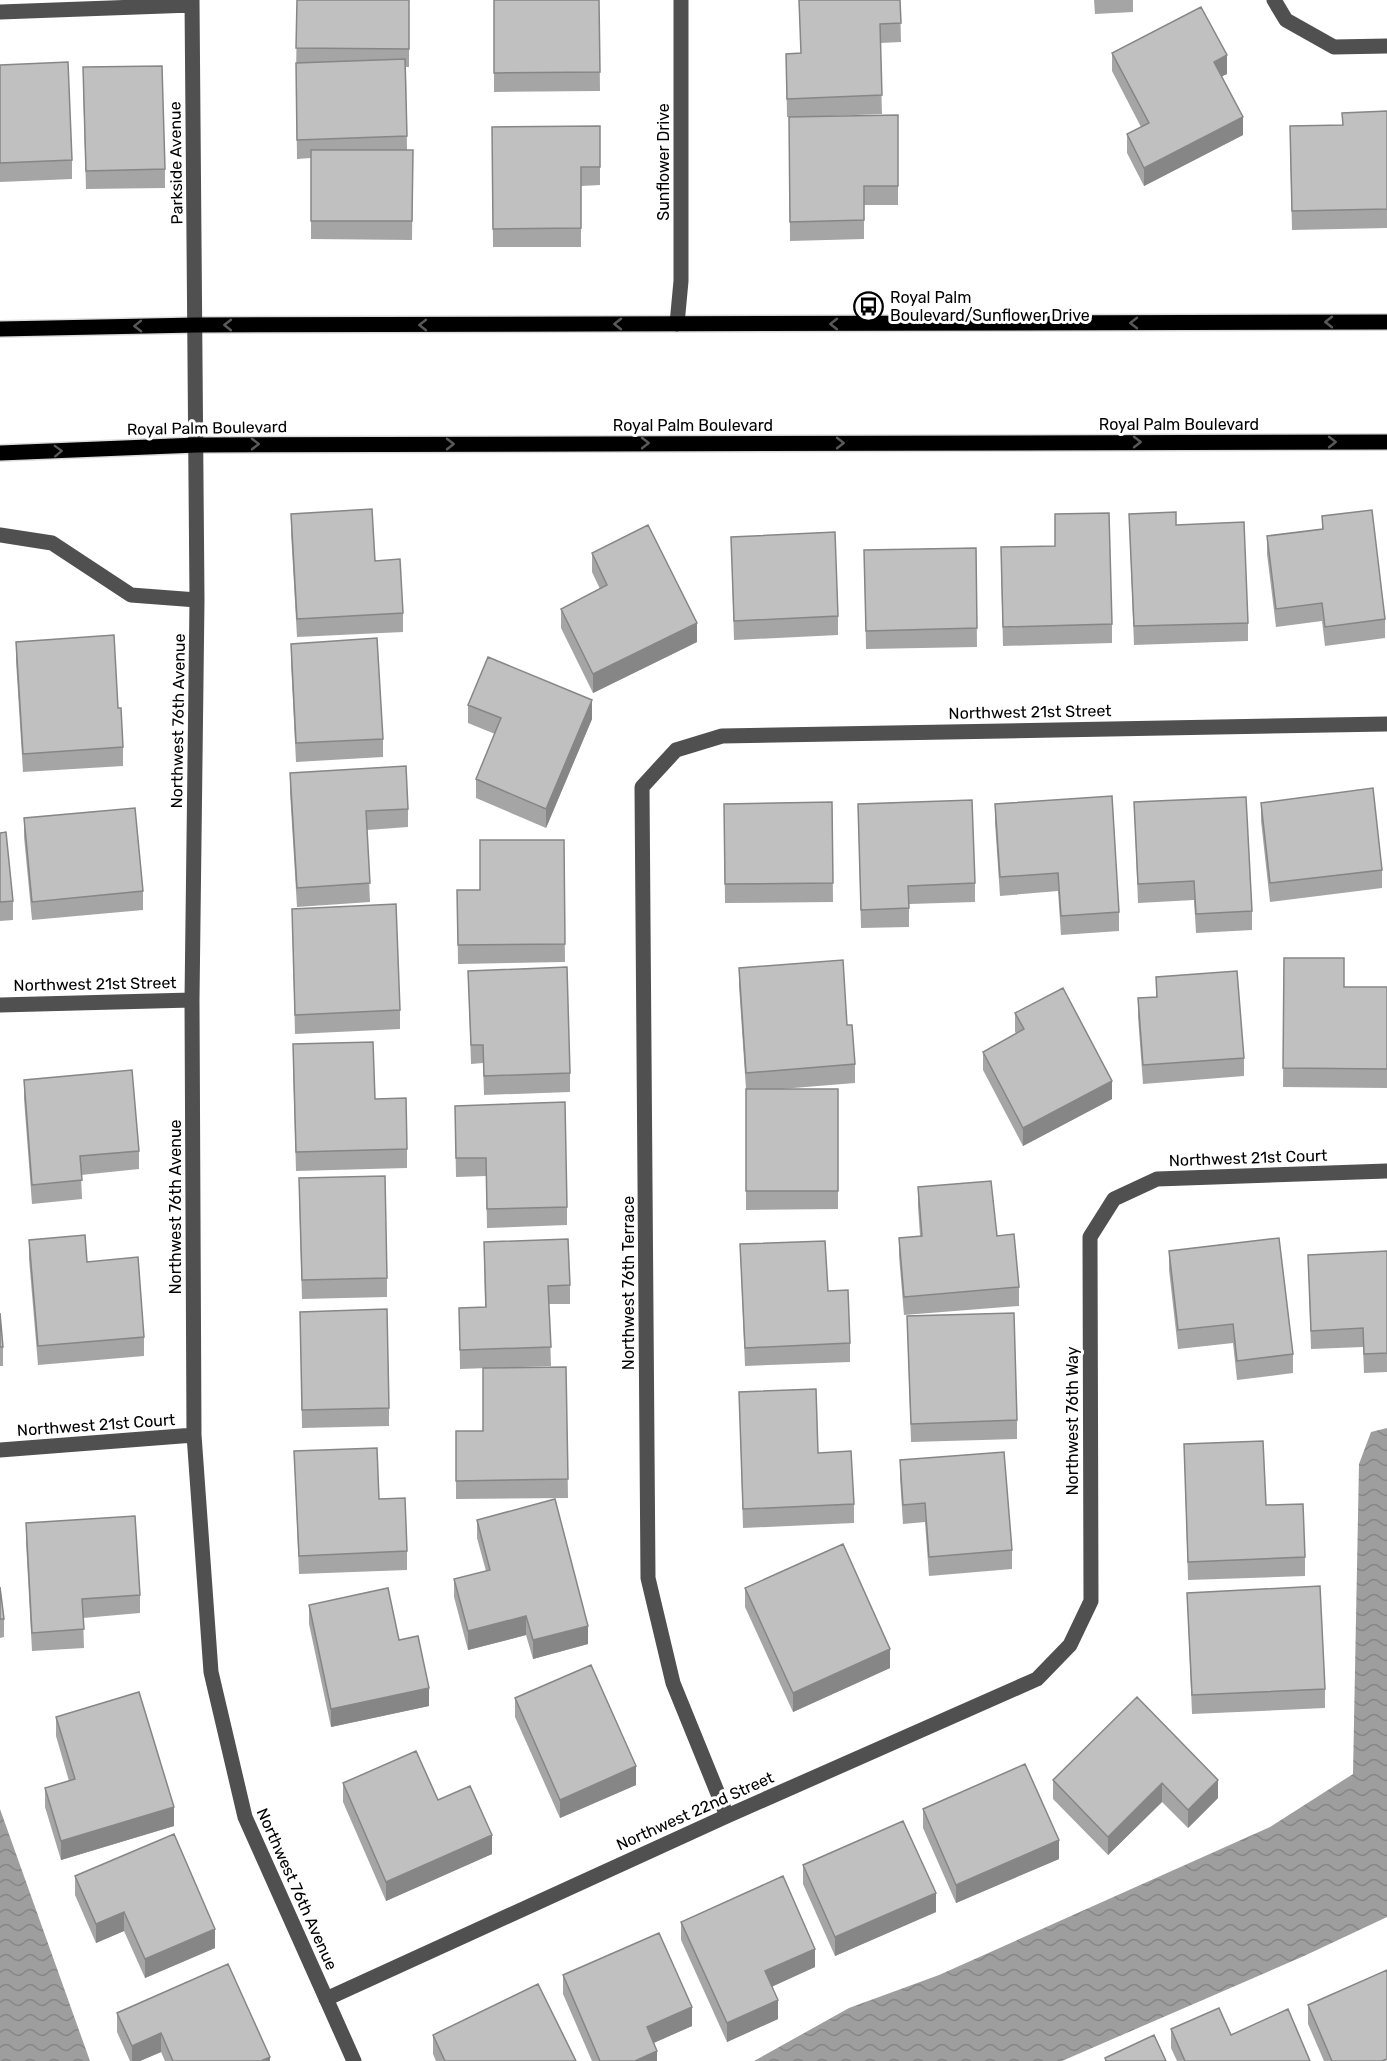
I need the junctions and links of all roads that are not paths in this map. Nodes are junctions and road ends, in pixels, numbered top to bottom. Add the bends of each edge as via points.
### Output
1 (681, 0) edge
2 (1274, 0) edge
3 (192, 2) edge
4 (0, 12) edge
5 (1387, 46) edge
6 (1387, 322) edge
7 (677, 324) junction
8 (196, 325) junction
9 (0, 329) edge
10 (1387, 442) edge
11 (197, 445) junction
12 (0, 453) edge
13 (0, 535) edge
14 (197, 600) junction
15 (1387, 724) edge
16 (676, 750) joint
17 (192, 1000) junction
18 (0, 1005) edge
19 (1387, 1172) edge
20 (1114, 1199) joint
21 (194, 1435) junction
22 (0, 1450) edge
23 (1070, 1646) joint
24 (728, 1816) junction
25 (326, 1999) junction
26 (354, 2061) edge

1 - 7 street, Sunflower Drive via 681,281
2 - 5 street via 1286,20 1334,47
3 - 4 street
3 - 8 street, Parkside Avenue
6 -> 7 main road
7 -> 8 main road
8 -> 9 main road
8 - 11 street, Northwest 76th Avenue
11 -> 10 main road, Royal Palm Boulevard
12 -> 11 main road, Royal Palm Boulevard
11 - 14 street, Northwest 76th Avenue
13 - 14 street via 52,543 131,595
14 - 17 street, Northwest 76th Avenue
15 - 16 street, Northwest 21st Street via 722,736
16 - 24 street, Northwest 76th Terrace via 642,787 648,1578 673,1683
17 - 18 street, Northwest 21st Street
17 - 21 street, Northwest 76th Avenue
19 - 20 street, Northwest 21st Court via 1156,1179
20 - 23 street, Northwest 76th Way via 1090,1237 1091,1602
21 - 22 street, Northwest 21st Court
21 - 25 street, Northwest 76th Avenue via 211,1672 244,1817
23 - 24 street, Northwest 22nd Street via 1037,1679
24 - 25 street, Northwest 22nd Street
25 - 26 street, Northwest 76th Avenue

